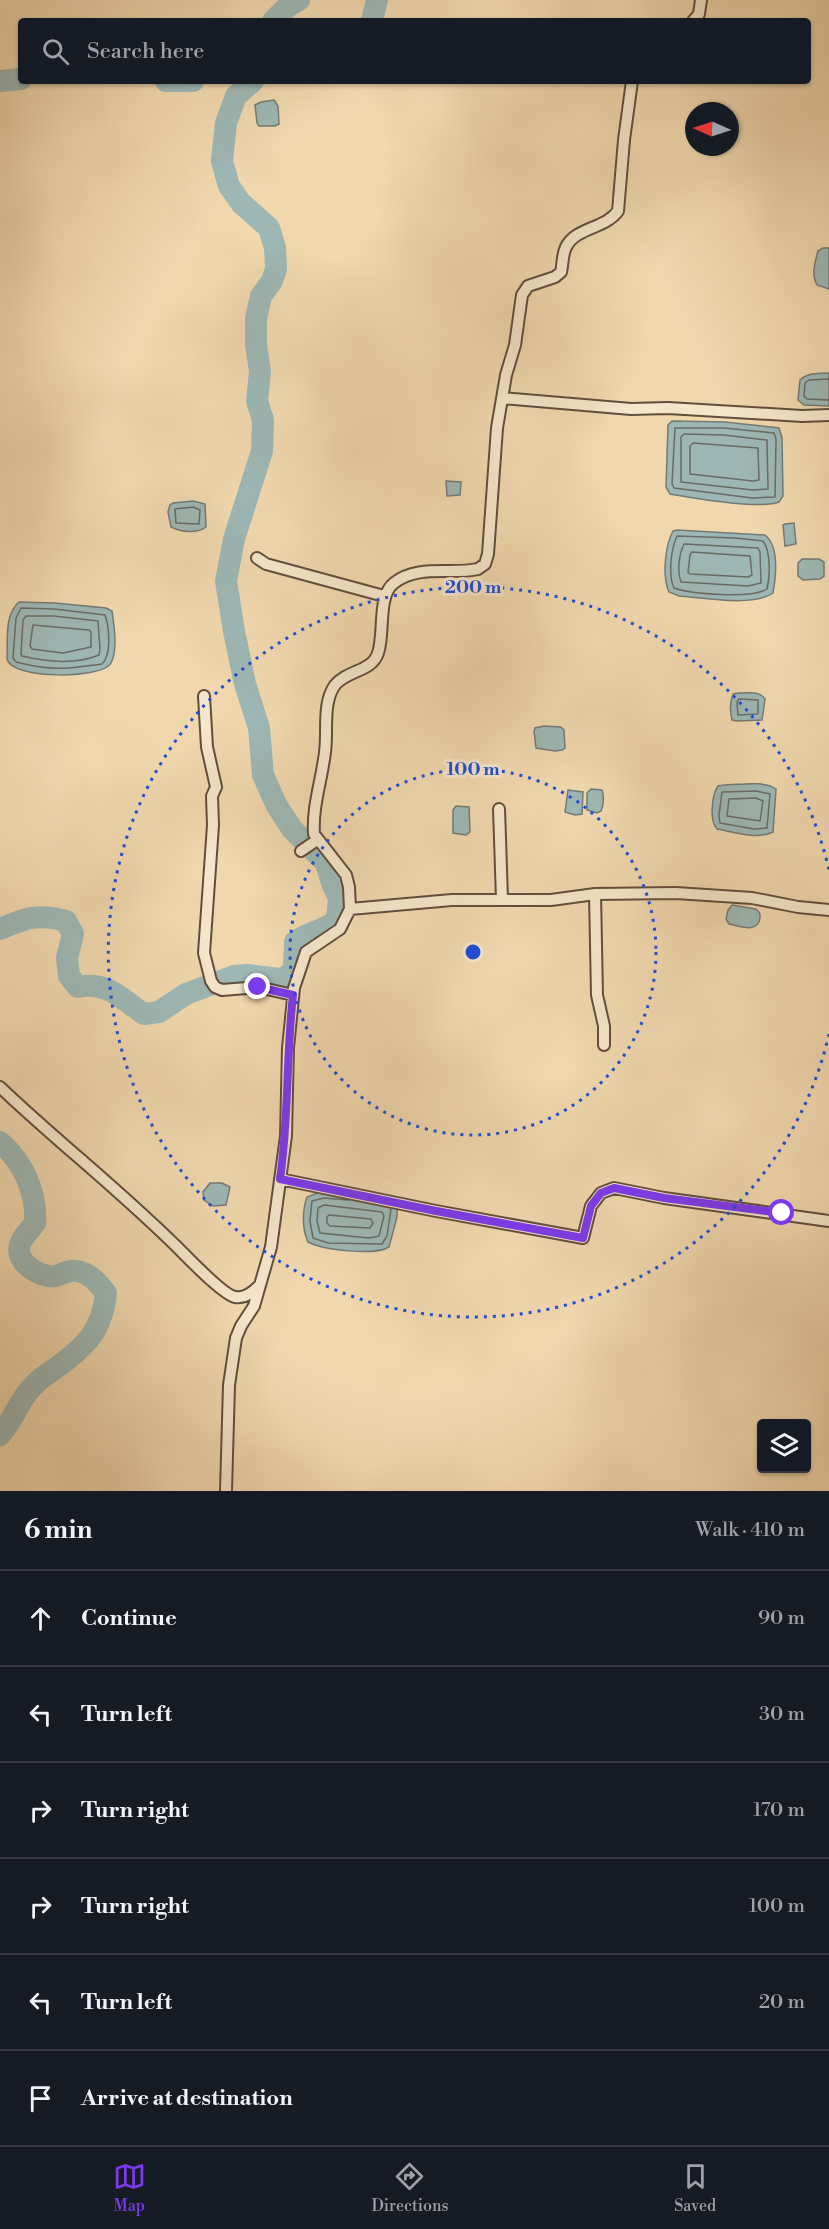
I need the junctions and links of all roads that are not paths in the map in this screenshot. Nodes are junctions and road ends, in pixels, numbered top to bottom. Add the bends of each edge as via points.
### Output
1 (701, 0) edge
2 (696, 18) edge
3 (632, 84) edge
4 (502, 398) junction
5 (829, 415) edge
6 (257, 558) dead end
7 (384, 596) junction
8 (204, 696) dead end
9 (499, 809) dead end
10 (316, 842) junction
11 (301, 851) dead end
12 (595, 894) junction
13 (502, 899) junction
14 (350, 909) junction
15 (829, 910) edge
16 (293, 995) junction
17 (604, 1045) dead end
18 (0, 1087) edge
19 (280, 1179) junction
20 (829, 1221) edge
21 (259, 1286) junction
22 (226, 1491) edge

1 - 2 street
3 - 4 street via 618,211 570,242 561,272 525,289
4 - 5 street via 631,409
4 - 7 street via 491,538 485,564 474,570 431,571 405,577 392,584
6 - 7 street via 266,564
7 - 10 street via 376,657 340,680 330,693 314,828
8 - 16 street via 207,747 216,787 212,796 204,953 213,984 227,990 258,987
9 - 13 street
10 - 11 street
10 - 14 street via 346,875
12 - 13 street via 551,900
12 - 15 street via 710,894
12 - 17 street via 597,994
13 - 14 street
14 - 16 street via 340,929 306,952
16 - 19 street
18 - 21 street via 229,1294 236,1298 244,1296
19 - 20 street via 583,1238 591,1206 601,1193 614,1188
19 - 21 street via 271,1247
21 - 22 street via 233,1353

